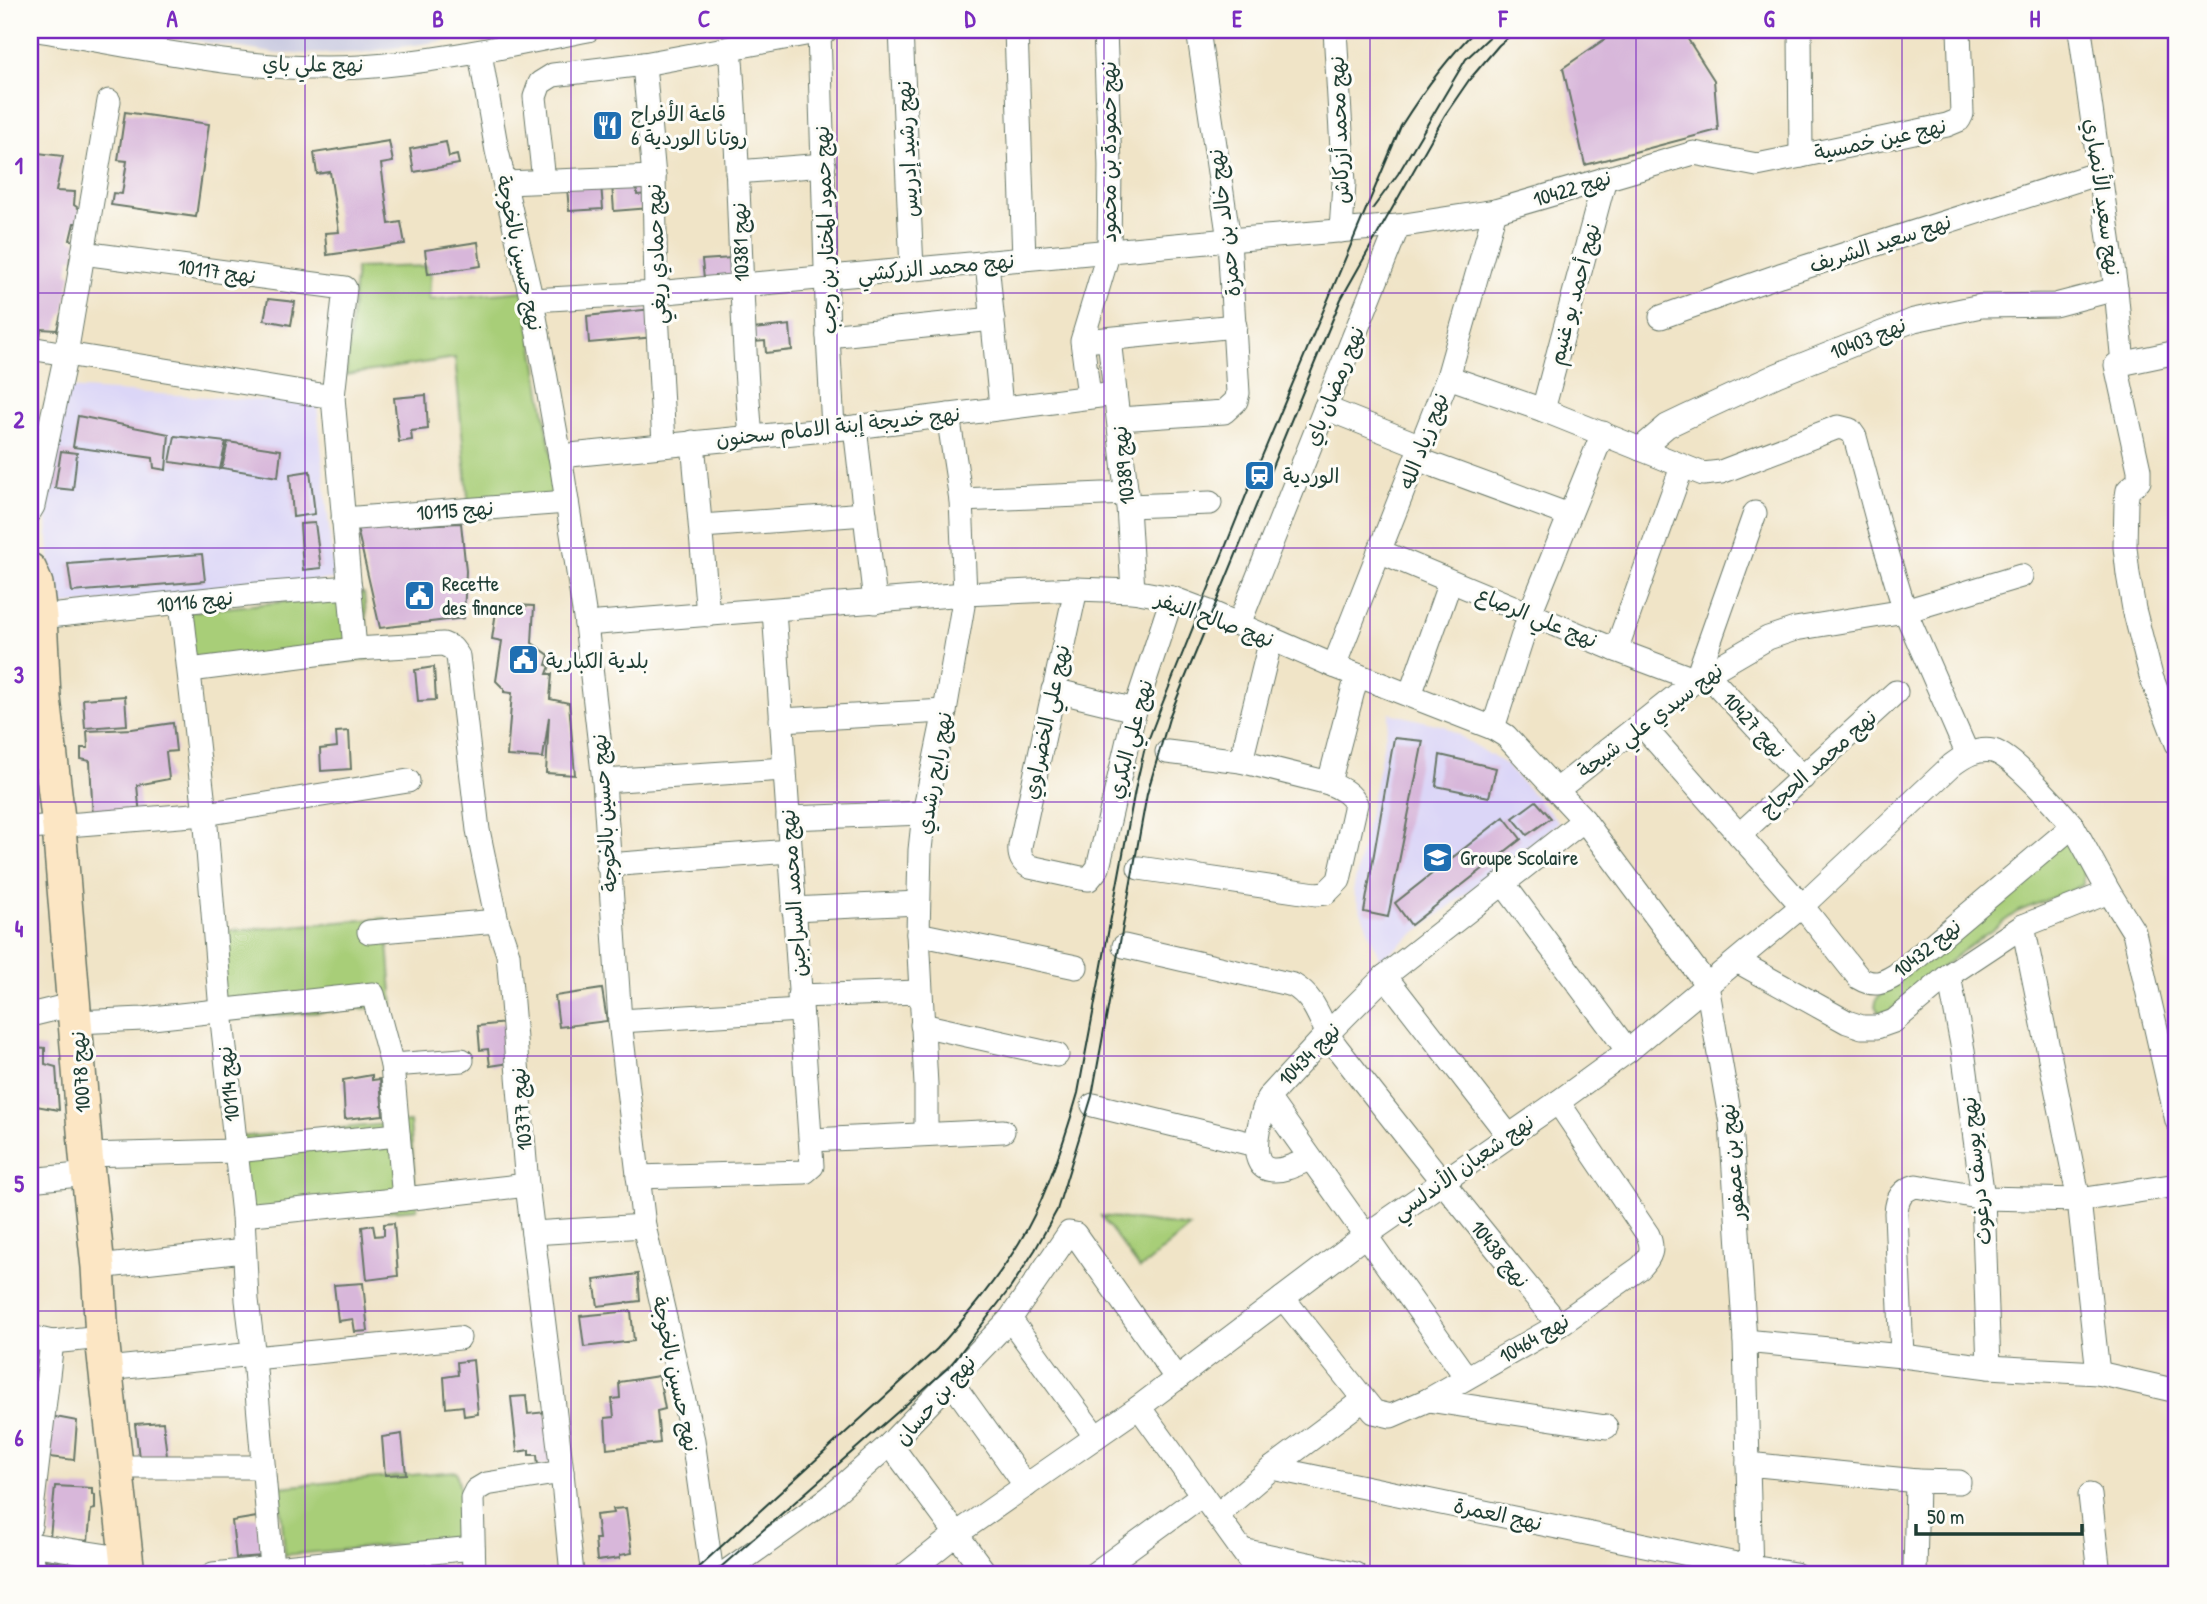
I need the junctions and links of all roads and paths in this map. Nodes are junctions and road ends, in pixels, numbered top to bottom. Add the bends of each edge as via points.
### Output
1 (37, 30) edge
2 (587, 30) edge
3 (901, 30) edge
4 (1016, 30) edge
5 (1105, 30) edge
6 (1198, 30) edge
7 (1335, 30) edge
8 (1800, 30) edge
9 (1959, 30) edge
10 (2080, 30) edge
11 (823, 31) edge
12 (730, 47) junction
13 (481, 53) junction
14 (644, 64) junction
15 (109, 101) dead end
16 (1801, 156) junction
17 (824, 165) junction
18 (737, 172) junction
19 (2099, 173) junction
20 (654, 177) junction
21 (1605, 178) junction
22 (544, 181) junction
23 (506, 183) junction
24 (1495, 211) junction
25 (1398, 226) junction
26 (1341, 231) junction
27 (1228, 240) junction
28 (1109, 251) junction
29 (83, 254) junction
30 (1024, 259) junction
31 (987, 262) junction
32 (912, 269) junction
33 (826, 276) junction
34 (741, 283) junction
35 (2116, 289) junction
36 (656, 293) junction
37 (532, 300) junction
38 (1661, 317) dead end
39 (993, 319) junction
40 (1235, 326) junction
41 (828, 337) junction
42 (1109, 338) junction
43 (1082, 341) junction
44 (30, 348) edge
45 (2177, 352) edge
46 (66, 354) junction
47 (2120, 365) junction
48 (1448, 377) junction
49 (1115, 394) junction
50 (1088, 396) junction
51 (333, 397) junction
52 (1001, 407) junction
53 (1325, 408) junction
54 (1543, 410) junction
55 (948, 415) junction
56 (1119, 419) junction
57 (844, 427) junction
58 (1603, 433) junction
59 (751, 437) junction
60 (693, 442) junction
61 (664, 444) junction
62 (1640, 449) junction
63 (1419, 453) junction
64 (560, 456) junction
65 (1682, 467) junction
66 (1127, 499) junction
67 (961, 500) junction
68 (567, 502) junction
69 (1210, 503) dead end
70 (30, 511) edge
71 (865, 513) junction
72 (1755, 513) dead end
73 (1569, 515) junction
74 (343, 519) junction
75 (702, 526) junction
76 (1379, 551) junction
77 (30, 570) edge
78 (2021, 576) dead end
79 (1450, 582) junction
80 (350, 587) junction
81 (1076, 589) junction
82 (1133, 591) junction
83 (965, 594) junction
84 (1172, 598) junction
85 (181, 602) junction
86 (875, 602) junction
87 (774, 610) junction
88 (1905, 611) junction
89 (1530, 613) junction
90 (708, 615) junction
91 (40, 617) junction
92 (586, 624) junction
93 (1239, 624) junction
94 (1272, 639) junction
95 (355, 649) junction
96 (1616, 650) junction
97 (1334, 666) junction
98 (190, 670) junction
99 (1357, 675) junction
100 (1701, 677) junction
101 (1053, 690) junction
102 (1896, 692) dead end
103 (1410, 695) junction
104 (37, 696) edge
105 (1135, 710) junction
106 (945, 711) junction
107 (781, 720) junction
108 (1642, 724) junction
109 (1493, 728) junction
110 (2177, 744) edge
111 (1167, 752) dead end
112 (1967, 753) junction
113 (1241, 761) junction
114 (784, 769) junction
115 (1803, 778) junction
116 (408, 781) dead end
117 (604, 781) junction
118 (1329, 783) junction
119 (1557, 790) junction
120 (925, 813) junction
121 (205, 814) junction
122 (788, 818) junction
123 (1584, 820) junction
124 (2073, 826) junction
125 (44, 827) edge
126 (1739, 835) junction
127 (790, 851) junction
128 (608, 865) junction
129 (1139, 867) dead end
130 (1089, 878) joint
131 (1503, 883) junction
132 (2109, 892) junction
133 (918, 903) junction
134 (1802, 906) junction
135 (793, 908) junction
136 (497, 921) junction
137 (2022, 926) junction
138 (369, 932) dead end
139 (918, 934) junction
140 (1124, 946) dead end
141 (1737, 961) junction
142 (1076, 967) dead end
143 (1949, 975) junction
144 (1385, 976) junction
145 (1707, 985) junction
146 (919, 992) junction
147 (800, 1003) junction
148 (220, 1011) junction
149 (76, 1013) junction
150 (30, 1015) edge
151 (620, 1021) junction
152 (922, 1025) junction
153 (1326, 1035) junction
154 (1628, 1051) junction
155 (1057, 1055) dead end
156 (462, 1060) dead end
157 (392, 1065) junction
158 (1268, 1098) junction
159 (1558, 1102) junction
160 (1093, 1105) dead end
161 (2177, 1121) edge
162 (1003, 1131) dead end
163 (926, 1133) junction
164 (398, 1135) junction
165 (1509, 1136) junction
166 (811, 1140) junction
167 (1256, 1144) junction
168 (235, 1151) junction
169 (1310, 1159) junction
170 (87, 1165) junction
171 (638, 1177) junction
172 (30, 1180) edge
173 (1442, 1182) junction
174 (527, 1185) junction
175 (2177, 1185) edge
176 (1983, 1198) junction
177 (404, 1199) junction
178 (2079, 1200) junction
179 (243, 1214) junction
180 (644, 1226) junction
181 (533, 1233) junction
182 (1366, 1235) junction
183 (244, 1251) junction
184 (98, 1267) junction
185 (1283, 1298) junction
186 (1010, 1319) junction
187 (1559, 1325) junction
188 (460, 1338) dead end
189 (41, 1340) edge
190 (1745, 1341) junction
191 (104, 1353) junction
192 (254, 1356) junction
193 (1902, 1356) junction
194 (1989, 1367) junction
195 (2098, 1373) junction
196 (1466, 1377) junction
197 (1177, 1378) junction
198 (950, 1380) junction
199 (2177, 1391) edge
200 (1363, 1400) junction
201 (1427, 1400) junction
202 (1139, 1407) junction
203 (1606, 1427) dead end
204 (1096, 1437) junction
205 (890, 1444) junction
206 (1748, 1464) junction
207 (117, 1467) junction
208 (263, 1467) junction
209 (1272, 1468) junction
210 (562, 1472) junction
211 (1917, 1480) junction
212 (1959, 1482) dead end
213 (1026, 1486) junction
214 (1202, 1495) junction
215 (2090, 1496) dead end
216 (1217, 1515) junction
217 (30, 1526) edge
218 (956, 1535) junction
219 (30, 1544) edge
220 (473, 1548) junction
221 (1242, 1550) junction
222 (30, 1551) edge
223 (118, 1565) edge
224 (271, 1567) junction
225 (1751, 1571) edge
226 (36, 1574) edge
227 (213, 1574) edge
228 (474, 1574) edge
229 (572, 1574) edge
230 (712, 1574) edge
231 (723, 1574) edge
232 (906, 1574) edge
233 (986, 1574) edge
234 (1094, 1574) edge
235 (1259, 1574) edge
236 (1355, 1574) edge
237 (1796, 1574) edge
238 (1914, 1574) edge
239 (2099, 1574) edge

1 - 13 street, نهج علي باي via 227,61 295,67 360,67
2 - 13 street, نهج علي باي
3 - 32 street, نهج رشيد إدريس
4 - 30 street
5 - 28 street, نهج حمودة بن محمود
6 - 27 street, نهج خالد بن حمزة
7 - 26 street, نهج محمد أزركاش via 1344,183
8 - 16 street, نهج عين خمسية
9 - 16 street, نهج عين خمسية via 1959,120
10 - 19 street, نهج سعيد الأنصاري
11 - 12 street
11 - 17 street, نهج حمود المختار بن رجب
12 - 14 street
12 - 18 street, نهج 10381
13 - 23 street, نهج حسين بالخوجة
14 - 20 street, نهج حمادي ريغي
14 - 22 street via 553,75 540,83 535,97
15 - 29 street
16 - 21 street, نهج 10422 via 1757,165 1694,153
17 - 18 street
17 - 33 street, نهج حمود المختار بن رجب
18 - 34 street, نهج 10381
19 - 35 street, نهج سعيد الأنصاري
19 - 38 street, نهج سعيد الشريف
20 - 22 street
20 - 36 street, نهج حمادي ريغي
21 - 24 street, نهج 10422
21 - 54 street, نهج أحمد بو غنيم
22 - 23 street
23 - 37 street, نهج حسين بالخوجة
24 - 25 street, نهج 10422
24 - 48 street, نهج زياد الله
25 - 26 street, نهج 10422
25 - 53 street, نهج رمضان باي
26 - 27 street, نهج محمد الزركشي
27 - 28 street, نهج محمد الزركشي
27 - 40 street, نهج خالد بن حمزة
28 - 30 street, نهج محمد الزركشي
28 - 43 street, نهج حمودة بن محمود
29 - 46 street
29 - 51 street, نهج 10117 via 345,288
30 - 31 street, نهج محمد الزركشي
31 - 32 street, نهج محمد الزركشي
31 - 39 street
32 - 33 street, نهج محمد الزركشي
33 - 34 street, نهج محمد الزركشي
33 - 41 street, نهج حمود المختار بن رجب
34 - 36 street, نهج محمد الزركشي
34 - 59 street, نهج 10381
35 - 47 street, نهج سعيد الأنصاري
35 - 62 street, نهج 10403 via 2055,304 1981,306 1914,320 1688,416 1667,426
36 - 37 street, نهج محمد الزركشي
36 - 61 street, نهج حمادي ريغي
37 - 64 street, نهج حسين بالخوجة
39 - 41 street
39 - 52 street
40 - 42 street
40 - 56 street, نهج خالد بن حمزة via 1238,393 1224,412
41 - 57 street, نهج حمود المختار بن رجب
42 - 43 street
42 - 49 street, نهج 10389
43 - 50 street, نهج حمودة بن محمود
44 - 46 street
45 - 47 street
46 - 51 street
46 - 70 street
47 - 110 street, نهج سعيد الأنصاري via 2139,470 2139,481 2129,490 2126,502 2125,547 2134,609 2151,676
48 - 54 street
48 - 63 street, نهج زياد الله
49 - 50 street, نهج خديجة إبنة الامام سحنون
49 - 56 street, نهج 10389
50 - 52 street, نهج خديجة إبنة الامام سحنون
51 - 74 street, نهج 10117
52 - 55 street, نهج خديجة إبنة الامام سحنون
53 - 63 street
53 - 93 street, نهج رمضان باي
54 - 58 street
55 - 57 street, نهج خديجة إبنة الامام سحنون
55 - 67 street, نهج رابح رشدي
56 - 66 street, نهج 10389
57 - 59 street, نهج خديجة إبنة الامام سحنون
57 - 71 street, نهج حمود المختار بن رجب
58 - 62 street
58 - 73 street
59 - 60 street, نهج خديجة إبنة الامام سحنون
60 - 61 street, نهج خديجة إبنة الامام سحنون
60 - 75 street
61 - 64 street, نهج خديجة إبنة الامام سحنون
62 - 65 street
63 - 73 street
63 - 76 street, نهج زياد الله
64 - 68 street, نهج حسين بالخوجة
65 - 88 street via 1711,474 1838,427 1850,430
65 - 96 street
66 - 67 street
66 - 69 street
66 - 82 street, نهج 10389
67 - 83 street, نهج رابح رشدي
68 - 74 street, نهج 10115
68 - 92 street, نهج حسين بالخوجة
71 - 75 street
71 - 86 street, نهج حمود المختار بن رجب
72 - 100 street
73 - 89 street
74 - 80 street, نهج 10117
75 - 90 street
76 - 79 street, نهج علي الرصاع
76 - 97 street, نهج زياد الله
77 - 91 street, نهج 10078
78 - 88 street, نهج سيدي علي شيحة
79 - 89 street, نهج علي الرصاع
79 - 103 street
80 - 85 street, نهج 10116
80 - 95 street, نهج 10117
81 - 82 street, نهج صالح النيفر
81 - 83 street, نهج صالح النيفر
81 - 101 street, نهج علي الخضراوي
82 - 84 street, نهج صالح النيفر
83 - 86 street, نهج صالح النيفر
83 - 106 street, نهج رابح رشدي
84 - 93 street, نهج صالح النيفر
84 - 105 street, نهج علي البكري
85 - 91 street, نهج 10116
85 - 98 street, نهج 10114
86 - 87 street, نهج صالح النيفر
87 - 90 street, نهج صالح النيفر
87 - 107 street, نهج محمد السراجين
88 - 100 street, نهج سيدي علي شيحة via 1795,629 1768,638
88 - 112 street
89 - 96 street, نهج علي الرصاع
89 - 109 street
90 - 92 street, نهج صالح النيفر
91 - 104 street, نهج 10078
92 - 117 street, نهج حسين بالخوجة
93 - 94 street, نهج صالح النيفر
94 - 97 street, نهج صالح النيفر
94 - 113 street
95 - 98 street
95 - 136 street, نهج 10377 via 443,644 457,656 478,830
96 - 100 street, نهج علي الرصاع
97 - 99 street, نهج صالح النيفر
98 - 121 street, نهج 10114
99 - 103 street, نهج صالح النيفر
99 - 118 street
100 - 108 street, نهج سيدي علي شيحة
100 - 115 street, نهج 10427
101 - 105 street
101 - 130 street, نهج علي الخضراوي via 1019,856 1030,867
102 - 115 street, نهج محمد الحجاج
103 - 109 street, نهج صالح النيفر
104 - 125 street, نهج 10078
105 - 130 street, نهج علي البكري via 1098,868
106 - 107 street
106 - 120 street, نهج رابح رشدي
107 - 114 street, نهج محمد السراجين
108 - 119 street, نهج سيدي علي شيحة
108 - 126 street, نهج 10432
109 - 119 street, نهج صالح النيفر via 1519,747
111 - 113 street
112 - 124 street via 1985,750 2003,755
112 - 134 street, نهج شعبان الأندلسي
113 - 118 street
114 - 117 street
114 - 122 street, نهج محمد السراجين
115 - 126 street, نهج محمد الحجاج
116 - 121 street
117 - 128 street, نهج حسين بالخوجة
118 - 129 street via 1352,796 1356,804 1339,880 1326,893
119 - 123 street, نهج صالح النيفر
120 - 122 street
120 - 133 street, نهج رابح رشدي
121 - 125 street
121 - 148 street, نهج 10114
122 - 127 street, نهج محمد السراجين
123 - 131 street, نهج 10434
123 - 145 street, نهج صالح النيفر
124 - 132 street
124 - 134 street, نهج 10432 via 1885,982 1859,978
125 - 149 street, نهج 10078
126 - 134 street, نهج 10432
127 - 128 street
127 - 135 street, نهج محمد السراجين
128 - 151 street, نهج حسين بالخوجة
131 - 144 street, نهج 10434
131 - 154 street
132 - 137 street
132 - 161 street via 2134,932
133 - 135 street
133 - 139 street, نهج رابح رشدي
134 - 141 street, نهج شعبان الأندلسي
135 - 147 street, نهج محمد السراجين
136 - 138 street
136 - 174 street, نهج 10377 via 508,954
137 - 143 street
137 - 178 street
139 - 142 street
139 - 146 street, نهج رابح رشدي
140 - 153 street, نهج 10438 via 1293,985 1313,1001
141 - 143 street via 1862,1027 1894,1021
141 - 145 street, نهج شعبان الأندلسي
143 - 176 street, نهج يوسف درغوث
144 - 153 street, نهج 10434
144 - 165 street
145 - 154 street, نهج شعبان الأندلسي
145 - 190 street, نهج بن عصفور via 1731,1123
146 - 147 street
146 - 152 street, نهج رابح رشدي
147 - 151 street
147 - 166 street, نهج محمد السراجين
148 - 149 street via 143,1019
148 - 157 street via 373,994
148 - 168 street, نهج 10114
149 - 150 street
149 - 170 street, نهج 10078
151 - 171 street, نهج حسين بالخوجة
152 - 155 street
152 - 163 street, نهج رابح رشدي
153 - 158 street, نهج 10434
153 - 173 street, نهج 10438
154 - 159 street, نهج شعبان الأندلسي
156 - 157 street
157 - 164 street
158 - 167 street
158 - 169 street, نهج 10434
159 - 165 street, نهج شعبان الأندلسي
159 - 187 street, نهج 10464 via 1653,1246 1650,1258 1640,1268
160 - 167 street
162 - 163 street
163 - 166 street
164 - 168 street
164 - 177 street
165 - 173 street, نهج شعبان الأندلسي
166 - 171 street, نهج محمد السراجين via 812,1166 805,1172
167 - 169 street via 1260,1162 1269,1170
168 - 170 street
168 - 179 street, نهج 10114
169 - 182 street, نهج 10434
170 - 172 street
170 - 184 street, نهج 10078
171 - 180 street, نهج حسين بالخوجة
173 - 182 street, نهج شعبان الأندلسي
173 - 187 street, نهج 10438
174 - 177 street
174 - 181 street, نهج 10377
175 - 178 street
176 - 178 street
176 - 193 street via 1916,1186 1900,1195 1896,1213
176 - 194 street, نهج يوسف درغوث
177 - 179 street
178 - 195 street
179 - 183 street, نهج 10114
180 - 181 street
180 - 230 street, نهج حسين بالخوجة via 692,1440
181 - 210 street, نهج 10377
182 - 185 street, نهج شعبان الأندلسي
182 - 196 street, نهج 10434
183 - 184 street
183 - 192 street, نهج 10114
184 - 191 street, نهج 10078
185 - 197 street, نهج شعبان الأندلسي
185 - 200 street, نهج 10464
186 - 197 street, نهج بن حسان via 1066,1235 1075,1234
186 - 198 street, نهج بن حسان
186 - 204 street
187 - 196 street, نهج 10464
188 - 192 street
189 - 191 street
189 - 217 street
190 - 193 street
190 - 206 street, نهج بن عصفور
191 - 192 street
191 - 207 street, نهج 10078
192 - 208 street, نهج 10114
193 - 194 street
194 - 195 street
195 - 199 street
196 - 201 street, نهج 10464
197 - 202 street, نهج شعبان الأندلسي
198 - 205 street, نهج بن حسان
198 - 213 street
200 - 201 street, نهج 10464 via 1384,1416
200 - 209 street
201 - 203 street
202 - 204 street, نهج شعبان الأندلسي
202 - 214 street
204 - 213 street, نهج شعبان الأندلسي
205 - 218 street, نهج بن حسان
205 - 231 street via 829,1498
206 - 211 street
206 - 225 street, نهج بن عصفور
207 - 208 street
207 - 223 street, نهج 10078
208 - 224 street, نهج 10114
209 - 216 street
209 - 225 street, نهج العمرة
210 - 220 street via 480,1487 472,1498
210 - 229 street, نهج 10377
211 - 212 street
211 - 238 street
213 - 218 street, نهج شعبان الأندلسي
214 - 216 street
214 - 234 street
215 - 239 street
216 - 221 street
218 - 232 street, نهج شعبان الأندلسي
218 - 233 street, نهج بن حسان
219 - 223 street
220 - 224 street
220 - 228 street
221 - 235 street
221 - 236 street
222 - 226 street
224 - 227 street
225 - 237 street, نهج العمرة

